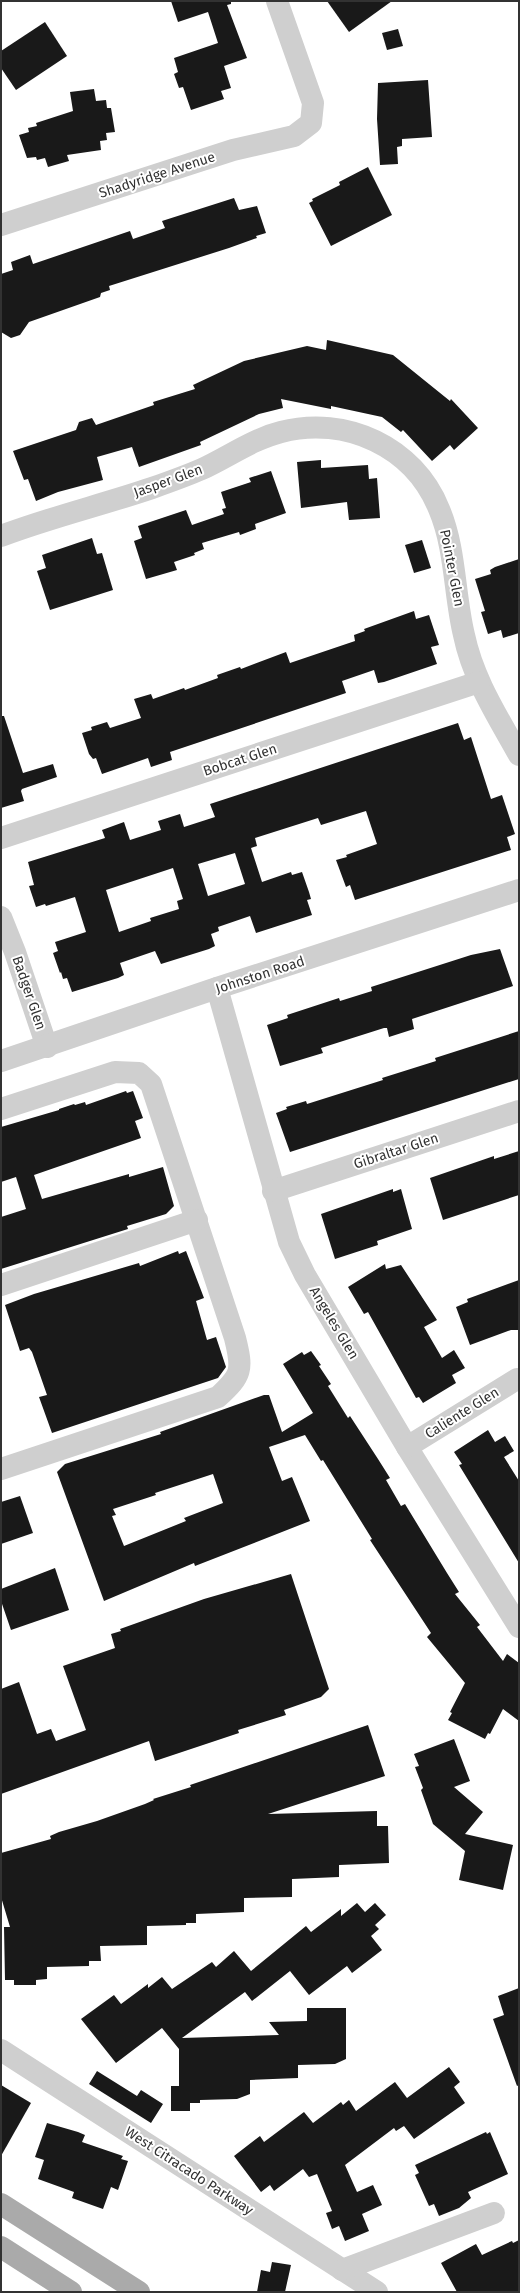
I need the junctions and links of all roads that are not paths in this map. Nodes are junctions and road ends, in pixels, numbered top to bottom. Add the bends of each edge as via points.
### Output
1 (277, 1) edge
2 (1, 225) edge
3 (333, 428) joint
4 (1, 536) edge
5 (479, 682) junction
6 (519, 755) edge
7 (1, 838) edge
8 (519, 890) edge
9 (1, 917) edge
10 (216, 988) junction
11 (47, 1047) junction
12 (1, 1061) edge
13 (1, 1109) edge
14 (519, 1111) edge
15 (273, 1191) junction
16 (196, 1220) junction
17 (1, 1285) edge
18 (517, 1379) dead end
19 (407, 1446) junction
20 (1, 1468) edge
21 (519, 1626) edge
22 (1, 2050) edge
23 (1, 2204) edge
24 (494, 2213) dead end
25 (1, 2247) edge
26 (342, 2270) junction
27 (71, 2292) edge
28 (139, 2292) edge
29 (377, 2292) edge

1 - 2 street, Shadyridge Avenue via 313,103 311,123 294,136 234,150
3 - 4 street, Jasper Glen via 280,432 201,469 152,488
3 - 5 street, Pointer Glen via 363,434 384,445 402,457 423,480 439,509 449,541 464,636
5 - 6 street, Pointer Glen
5 - 7 street, Bobcat Glen
8 - 10 street, Johnston Road
9 - 11 street, Badger Glen
10 - 11 street, Johnston Road
10 - 15 street, Angeles Glen
11 - 12 street, Johnston Road
13 - 16 street via 115,1072 139,1073 151,1084
14 - 15 street, Gibraltar Glen
15 - 19 street, Angeles Glen via 288,1242 305,1275
16 - 17 street
16 - 20 street via 235,1338 240,1359 237,1381 218,1397
18 - 19 street, Caliente Glen
19 - 21 street, Angeles Glen
22 - 26 street, West Citracado Parkway
23 - 28 main road
24 - 26 street
25 - 27 main road
26 - 29 street, West Citracado Parkway

